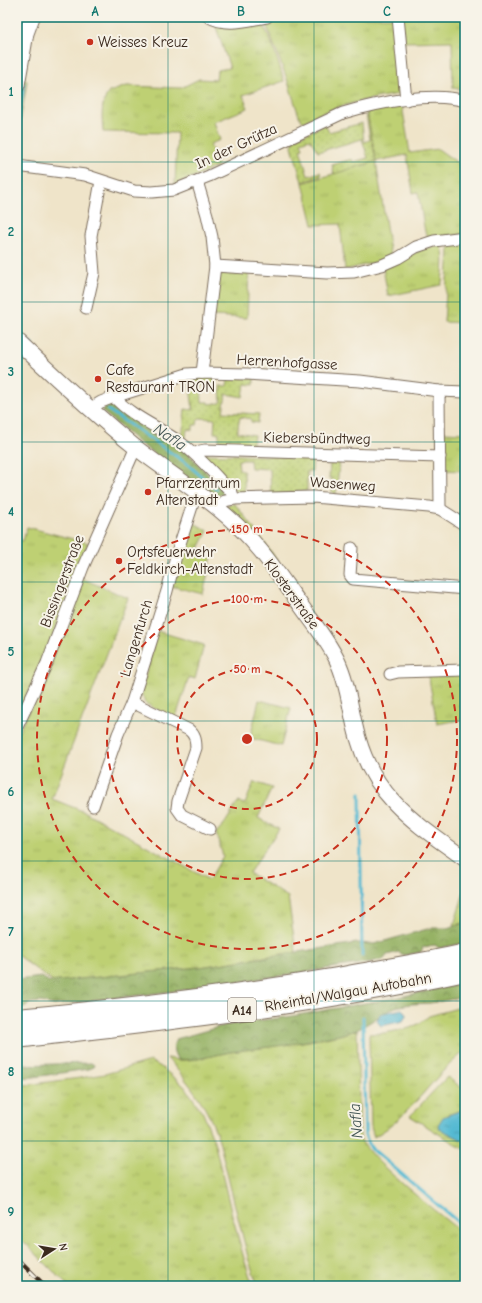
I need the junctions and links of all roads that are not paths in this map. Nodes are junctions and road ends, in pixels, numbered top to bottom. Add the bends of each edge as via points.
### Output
1 (22, 17) edge
2 (32, 17) edge
3 (209, 17) edge
4 (266, 17) edge
5 (398, 17) edge
6 (26, 33) junction
7 (17, 85) edge
8 (406, 100) junction
9 (465, 101) edge
10 (17, 166) edge
11 (101, 181) junction
12 (197, 181) junction
13 (465, 237) edge
14 (215, 266) junction
15 (86, 308) dead end
16 (17, 341) edge
17 (202, 373) junction
18 (439, 391) junction
19 (465, 392) edge
20 (114, 397) junction
21 (91, 408) junction
22 (136, 447) junction
23 (195, 454) junction
24 (440, 457) junction
25 (197, 491) junction
26 (234, 499) junction
27 (217, 507) junction
28 (440, 509) junction
29 (465, 525) edge
30 (352, 548) dead end
31 (465, 589) edge
32 (465, 670) edge
33 (390, 674) dead end
34 (132, 702) junction
35 (17, 727) edge
36 (93, 806) dead end
37 (210, 829) dead end
38 (465, 859) edge
39 (465, 954) edge
40 (465, 971) edge
41 (17, 1019) edge
42 (17, 1038) edge

1 - 6 main road
2 - 6 main road
3 - 4 street via 227,22
5 - 8 street
6 - 7 main road
8 - 9 street, In der Grütza via 441,98
8 - 12 street, In der Grütza via 343,113
10 - 11 street, In der Grütza via 85,175
11 - 12 street, In der Grütza via 134,191 152,192 174,190
11 - 15 street via 91,236 94,273
12 - 14 street via 209,222
13 - 14 street via 429,242 382,265 354,272 327,273
14 - 17 street
16 - 21 main road, Klosterstraße
17 - 18 street, Herrenhofgasse via 360,381
17 - 20 street, Herrenhofgasse via 181,376
18 - 19 street, Herrenhofgasse
18 - 24 street
20 - 21 street, Herrenhofgasse
20 - 23 street via 124,408
21 - 22 main road, Klosterstraße
22 - 25 main road, Klosterstraße
22 - 35 street, Bissingerstraße via 85,561 47,663
23 - 24 street, Kiebersbündtweg via 205,450
23 - 26 street via 232,493
24 - 28 street
25 - 27 main road, Klosterstraße
25 - 34 street, Langenfurch
26 - 27 street, Wasenweg
26 - 28 street, Wasenweg via 293,496 341,498
27 - 38 main road, Klosterstraße via 260,550 332,650 345,680 362,751 384,792 410,819
28 - 29 street, Wasenweg
30 - 31 street via 350,575 353,579
32 - 33 street
34 - 36 street, Langenfurch
34 - 37 street via 193,734 196,748 177,808 182,815
39 - 41 highway, Rheintal/Walgau Autobahn / A14 via 256,991
40 - 42 highway, Rheintal/Walgau Autobahn / A14 via 305,1001

